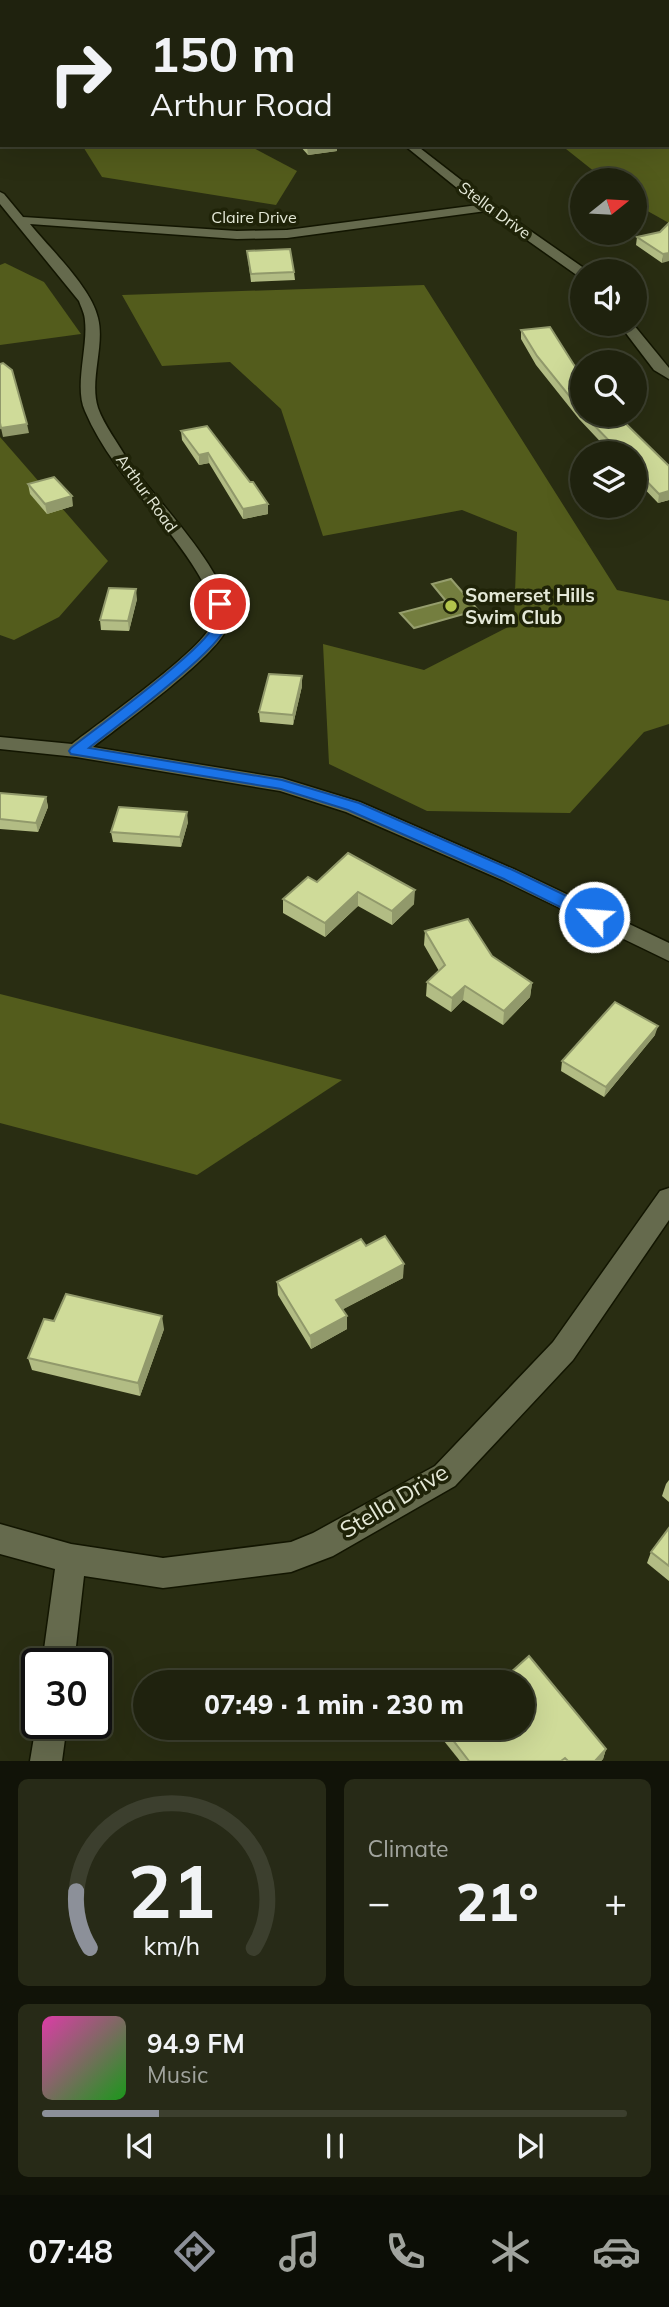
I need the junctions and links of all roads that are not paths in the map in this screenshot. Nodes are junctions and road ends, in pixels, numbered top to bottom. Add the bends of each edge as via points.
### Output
1 (412, 147) edge
2 (0, 196) edge
3 (488, 207) junction
4 (12, 218) edge
5 (570, 264) edge
6 (635, 336) edge
7 (669, 375) edge
8 (0, 743) edge
9 (76, 751) junction
10 (669, 953) edge
11 (669, 1199) edge
12 (0, 1539) edge
13 (71, 1559) junction
14 (60, 1648) edge
15 (49, 1739) edge
16 (46, 1761) edge

1 - 3 street, Stella Drive
2 - 4 street, Arthur Road
3 - 4 street, Claire Drive via 287,234 237,235
3 - 5 street, Stella Drive
4 - 9 street, Arthur Road via 85,300 92,320 91,409 122,463 206,572 220,604 219,627 208,642
6 - 7 street
8 - 9 street
9 - 10 street via 282,785 353,807 509,875
11 - 13 street, Stella Drive via 563,1351 444,1476 322,1545 292,1557 163,1573
12 - 13 street, Stella Drive
13 - 14 street
15 - 16 street

